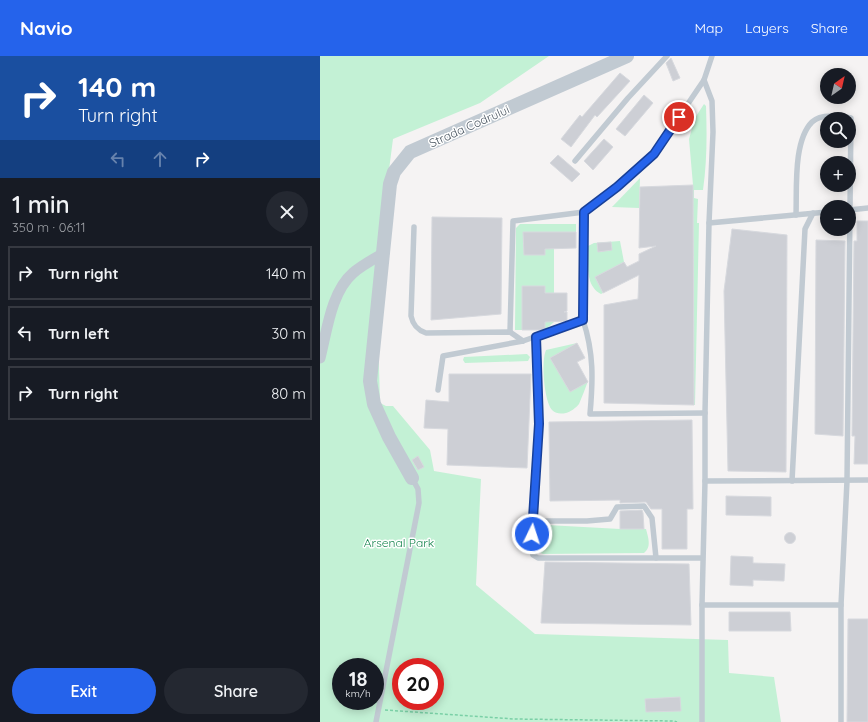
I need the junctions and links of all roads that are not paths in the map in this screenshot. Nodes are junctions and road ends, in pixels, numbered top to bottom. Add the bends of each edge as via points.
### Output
1 (627, 56) edge
2 (667, 56) edge
3 (712, 56) edge
4 (704, 80) junction
5 (575, 161) dead end
6 (850, 200) edge
7 (868, 208) edge
8 (856, 209) edge
9 (584, 212) junction
10 (820, 212) edge
11 (813, 213) junction
12 (796, 215) junction
13 (709, 223) junction
14 (414, 227) dead end
15 (850, 236) edge
16 (384, 253) junction
17 (583, 320) junction
18 (510, 332) junction
19 (536, 337) junction
20 (522, 341) junction
21 (320, 358) edge
22 (438, 390) dead end
23 (705, 413) junction
24 (412, 478) joint
25 (847, 480) junction
26 (868, 480) edge
27 (705, 481) junction
28 (792, 481) junction
29 (533, 521) junction
30 (656, 558) junction
31 (702, 558) junction
32 (702, 605) junction
33 (841, 605) junction
34 (376, 722) edge
35 (702, 722) edge
36 (841, 722) edge

1 - 16 street, Strada Codrului via 410,152 394,172 390,184
2 - 5 lane
3 - 4 lane
4 - 9 lane via 654,154
4 - 13 lane via 712,101
6 - 12 lane via 851,118 834,115 813,121 802,136
7 - 8 lane
9 - 17 lane
9 - 18 lane via 513,221
10 - 11 lane
11 - 12 lane
11 - 28 lane via 805,229
12 - 13 lane
13 - 23 lane
14 - 18 lane via 411,316 418,330 426,333
15 - 25 lane
16 - 21 street via 353,273 340,288
16 - 24 street, Strada Codrului via 370,381 374,404
17 - 19 lane
17 - 23 lane via 589,337 593,374 590,414
18 - 20 lane
19 - 20 lane
19 - 29 lane via 539,424
20 - 22 lane via 443,356
23 - 27 lane
24 - 34 lane via 418,489 419,503
25 - 26 lane
25 - 28 lane
25 - 33 lane
27 - 28 lane
27 - 31 lane
29 - 30 lane via 531,548 533,555 538,558
29 - 30 lane via 610,519 617,507 644,506 652,518
30 - 31 lane
31 - 32 lane
32 - 33 lane
32 - 35 lane
33 - 36 lane

